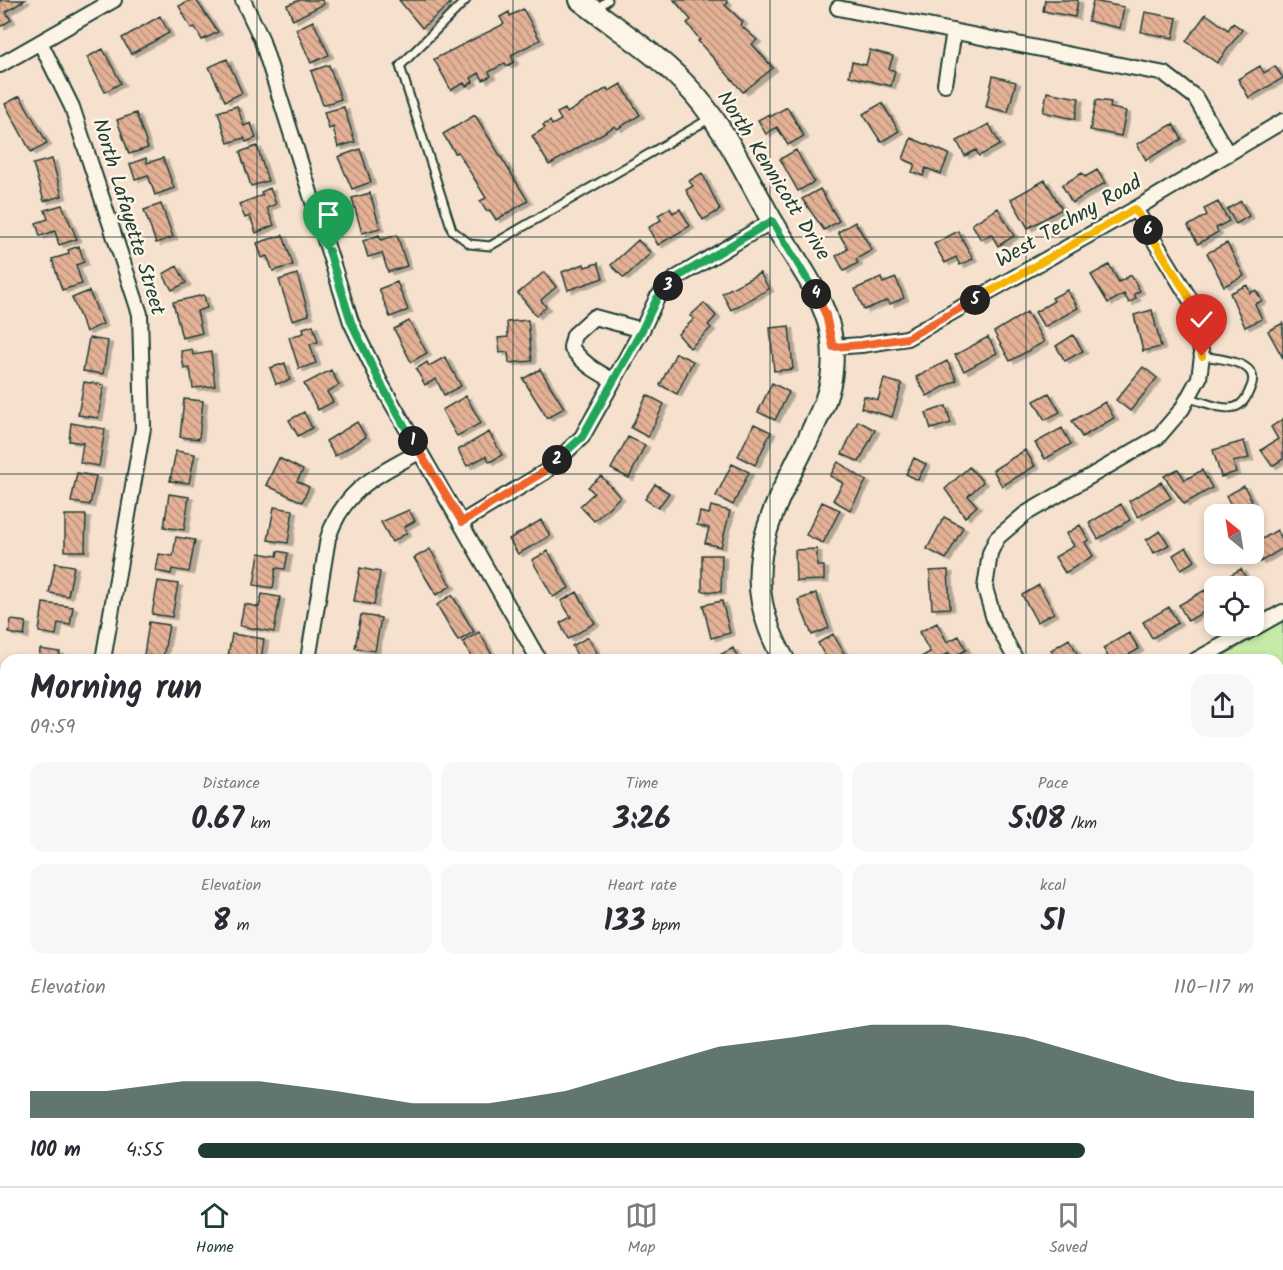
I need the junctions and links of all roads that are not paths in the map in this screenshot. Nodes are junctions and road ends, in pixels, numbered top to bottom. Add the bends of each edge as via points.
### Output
1 (114, 0) edge
2 (243, 0) edge
3 (466, 0) edge
4 (594, 4) edge
5 (838, 8) dead end
6 (954, 32) junction
7 (40, 42) junction
8 (0, 65) edge
9 (945, 84) dead end
10 (714, 116) junction
11 (1283, 121) edge
12 (1228, 154) junction
13 (1135, 209) junction
14 (772, 221) junction
15 (642, 330) junction
16 (833, 347) junction
17 (1202, 356) junction
18 (614, 381) junction
19 (1189, 398) junction
20 (419, 452) junction
21 (462, 522) junction
22 (1283, 612) edge
23 (104, 654) edge
24 (309, 654) edge
25 (536, 654) edge
26 (781, 654) edge
27 (1013, 654) edge
28 (1207, 654) edge

1 - 7 street
2 - 20 street via 261,38 351,322
3 - 10 lane via 400,66 452,230 470,244 490,246
4 - 10 street, North Kennicott Drive via 682,81
5 - 6 street
6 - 9 street
6 - 12 street via 1164,74 1195,97
7 - 8 street
7 - 23 street, North Lafayette Street via 72,107 140,314 143,428
10 - 14 street, North Kennicott Drive
11 - 12 street, West Techny Road
12 - 13 street, West Techny Road
13 - 16 street, West Techny Road via 907,338
13 - 17 street via 1191,301
14 - 15 street via 676,278 657,298
14 - 16 street, North Kennicott Drive via 813,286 826,315
15 - 18 street
15 - 18 street via 594,317 574,335 572,347 578,358
16 - 26 street, North Kennicott Drive via 829,392 774,507 761,547 759,582 765,616
17 - 19 street via 1199,378
17 - 19 lane via 1246,367 1254,383 1245,400 1235,407
18 - 21 street via 575,444 545,471
19 - 27 street via 1158,437 1024,514 997,538 986,569 985,588 994,619
20 - 21 street
20 - 24 street via 368,481 337,516 328,538
21 - 25 street
22 - 28 street

